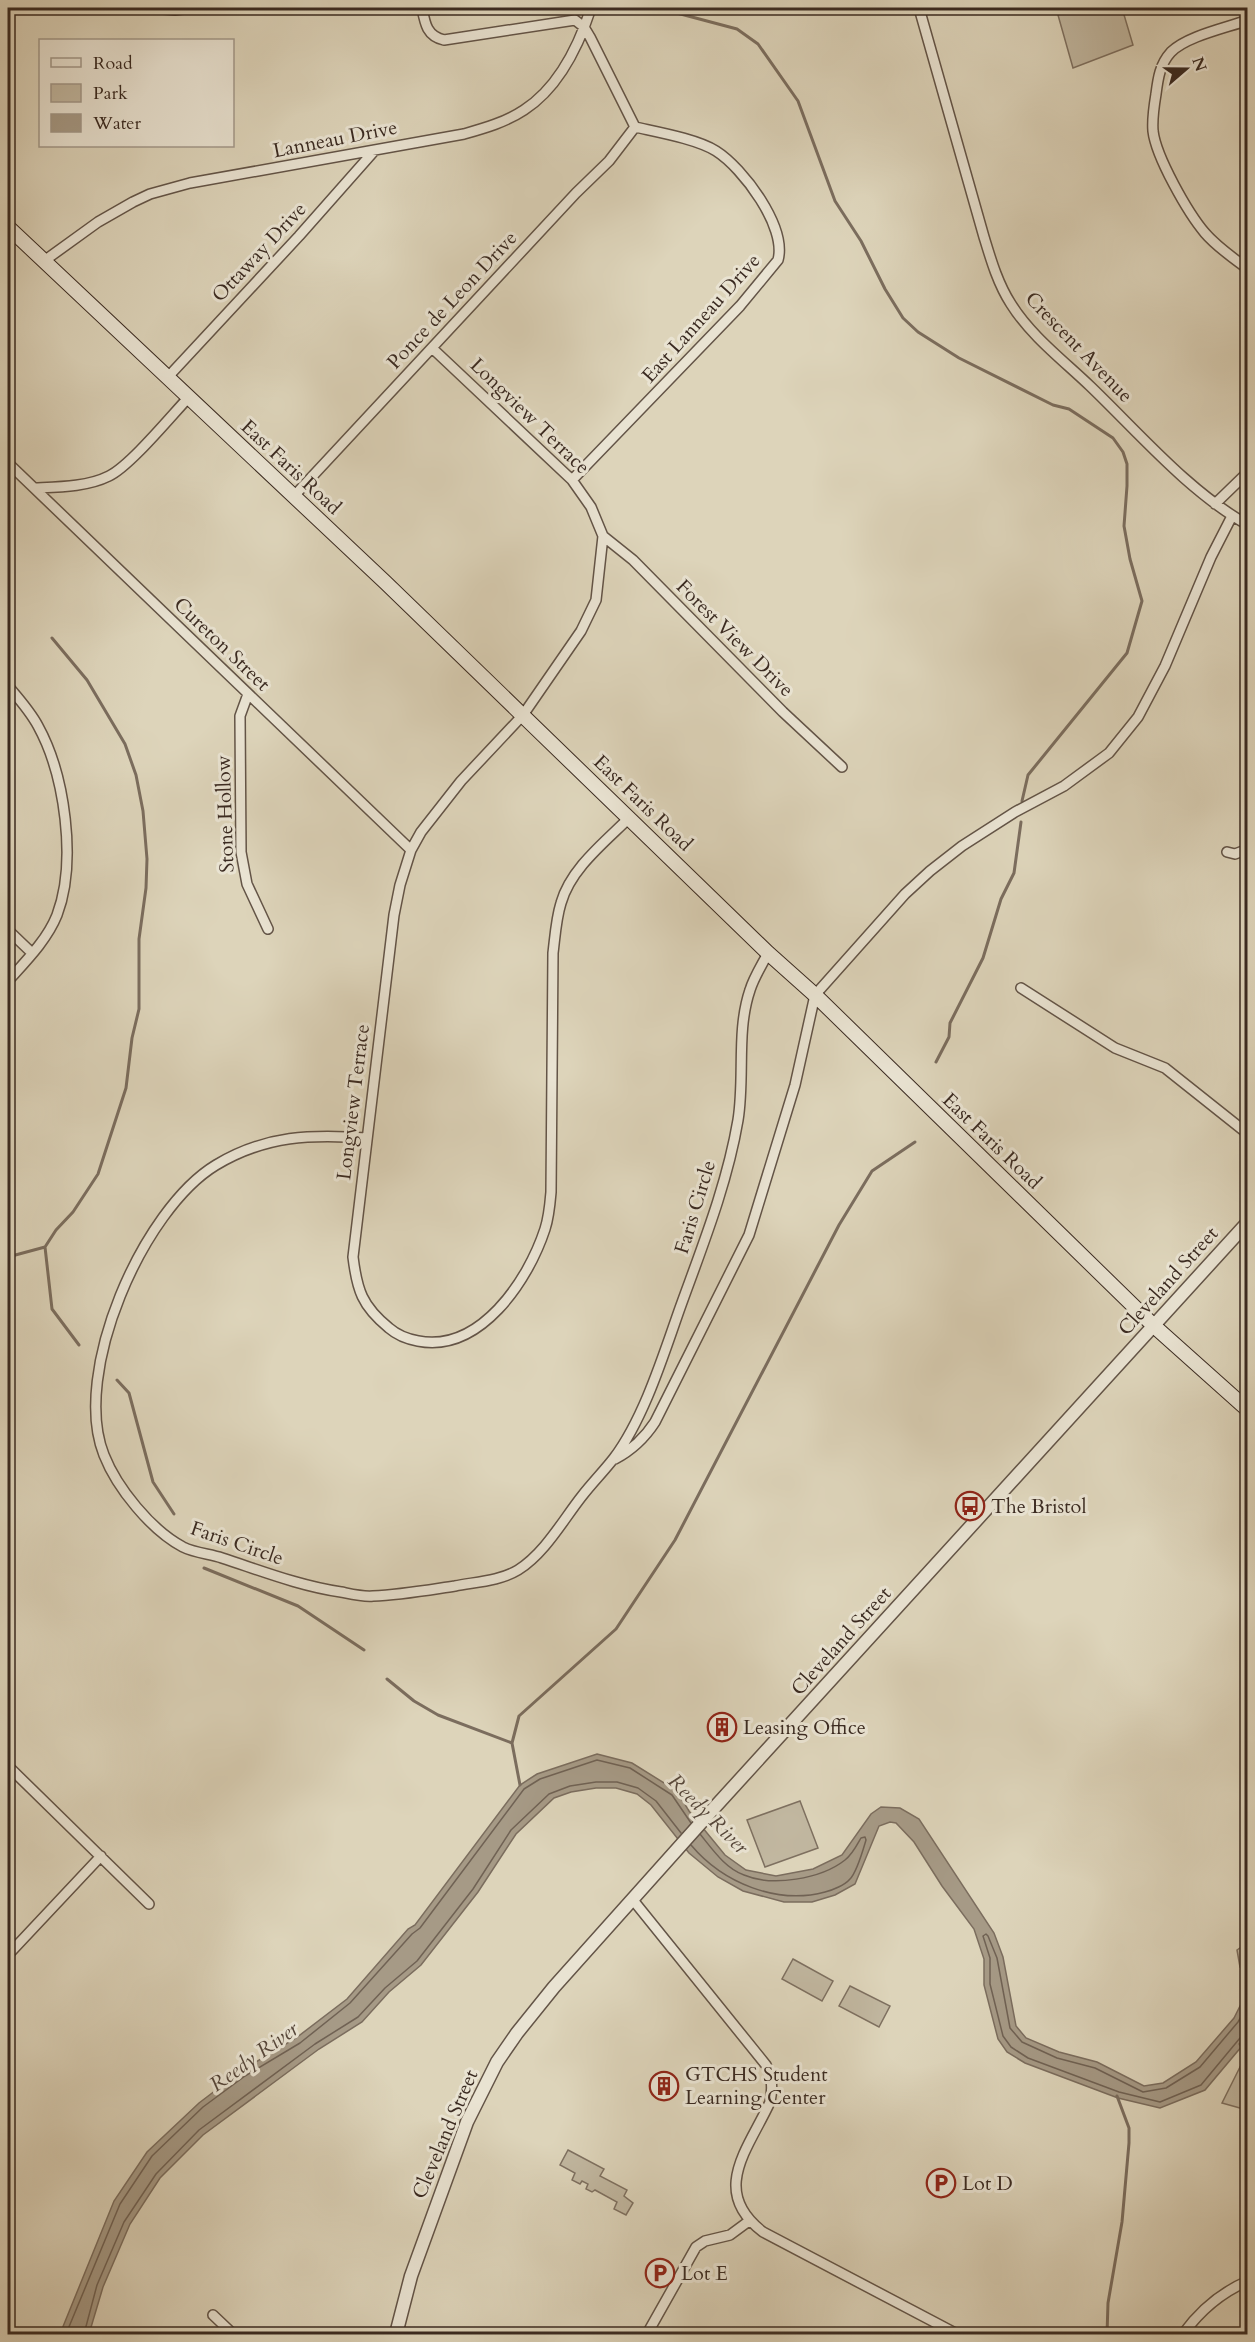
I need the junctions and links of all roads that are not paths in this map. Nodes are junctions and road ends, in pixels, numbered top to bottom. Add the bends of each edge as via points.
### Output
1 (152, 8) edge
2 (191, 8) edge
3 (422, 8) edge
4 (591, 8) edge
5 (919, 8) edge
6 (1248, 20) edge
7 (584, 27) junction
8 (635, 127) junction
9 (375, 150) junction
10 (8, 227) edge
11 (44, 261) junction
12 (1248, 269) edge
13 (432, 348) junction
14 (167, 378) junction
15 (189, 397) junction
16 (8, 463) edge
17 (12, 471) edge
18 (1248, 472) edge
19 (573, 480) junction
20 (35, 488) junction
21 (294, 496) junction
22 (1215, 504) junction
23 (1232, 516) junction
24 (1248, 525) edge
25 (603, 536) junction
26 (9, 691) edge
27 (248, 694) junction
28 (523, 715) junction
29 (842, 767) dead end
30 (630, 817) junction
31 (1248, 849) edge
32 (411, 850) junction
33 (1227, 852) dead end
34 (268, 929) dead end
35 (8, 930) edge
36 (32, 953) junction
37 (768, 953) junction
38 (8, 981) edge
39 (1021, 988) dead end
40 (815, 995) junction
41 (1248, 1134) edge
42 (367, 1138) junction
43 (1248, 1222) edge
44 (1154, 1326) junction
45 (1248, 1410) edge
46 (613, 1460) junction
47 (8, 1766) edge
48 (101, 1856) junction
49 (633, 1900) junction
50 (149, 1904) dead end
51 (8, 1955) edge
52 (749, 2221) junction
53 (1248, 2281) edge
54 (213, 2315) dead end
55 (233, 2334) edge
56 (396, 2334) edge
57 (647, 2334) edge
58 (957, 2334) edge
59 (1183, 2334) edge

1 - 2 street
3 - 7 street via 429,33 444,40 558,22 575,21
4 - 7 street, Lanneau Drive
5 - 22 street, Crescent Avenue via 984,237 1011,305 1041,339
6 - 12 street via 1173,50 1158,75 1153,122 1164,164 1196,221 1219,247
7 - 8 street
7 - 9 street, Lanneau Drive via 561,72 523,111 464,134
8 - 13 street, Ponce de Leon Drive via 609,161
8 - 19 street, East Lanneau Drive via 704,145 727,159 764,206 780,252 740,306
9 - 11 street, Lanneau Drive via 190,183 150,194 98,222
9 - 14 street, Ottaway Drive
10 - 11 main road, East Faris Road
11 - 14 main road, East Faris Road
13 - 19 street, Longview Terrace
13 - 21 street, Ponce de Leon Drive
14 - 15 main road, East Faris Road
15 - 20 street via 112,475 85,484
15 - 21 main road, East Faris Road
16 - 17 street, Cureton Street
17 - 20 street, Cureton Street
18 - 22 street
19 - 25 street, Longview Terrace via 591,507
20 - 27 street, Cureton Street
21 - 28 main road, East Faris Road
22 - 23 street, Crescent Avenue
23 - 24 street, Crescent Avenue
23 - 40 street via 1165,666 1138,717 1109,753 1064,786 962,846 930,871
25 - 28 street, Longview Terrace via 593,609
25 - 29 street, Forest View Drive via 633,560
26 - 36 street via 27,708 48,747 66,830 66,877 57,914
27 - 32 street, Cureton Street
27 - 34 street, Stone Hollow via 240,716 242,861 247,884
28 - 30 main road, East Faris Road
28 - 32 street, Longview Terrace via 448,797
30 - 37 main road, East Faris Road
30 - 42 street, Longview Terrace via 582,866 569,885 558,917 553,953 551,1192 546,1227 522,1278 499,1308 467,1335 441,1342 413,1340 395,1333 362,1300 353,1257
31 - 33 street via 1235,854
32 - 42 street, Longview Terrace via 394,915
35 - 36 street
36 - 38 street
37 - 40 main road, East Faris Road
37 - 46 street, Faris Circle via 750,988 745,1010 739,1113 717,1206 662,1359 634,1425
39 - 41 street via 1115,1048 1165,1068
40 - 44 main road, East Faris Road
40 - 46 street, Faris Circle via 795,1085 749,1235 655,1422 629,1452
42 - 46 street, Faris Circle via 304,1135 249,1149 205,1173 163,1218 118,1303 98,1372 97,1434 120,1485 152,1523 182,1547 319,1588 371,1597 488,1580 516,1571 539,1551
43 - 44 street, Cleveland Street
44 - 45 main road, East Faris Road
44 - 49 street, Cleveland Street
47 - 48 street
48 - 50 street
48 - 51 street
49 - 52 street via 770,2074 770,2102 739,2161 735,2177 738,2201
49 - 56 street, Cleveland Street via 554,1987 497,2062 467,2122 425,2233
52 - 57 street via 730,2235 696,2247
52 - 58 street via 772,2237
53 - 59 street via 1210,2305
54 - 55 street

